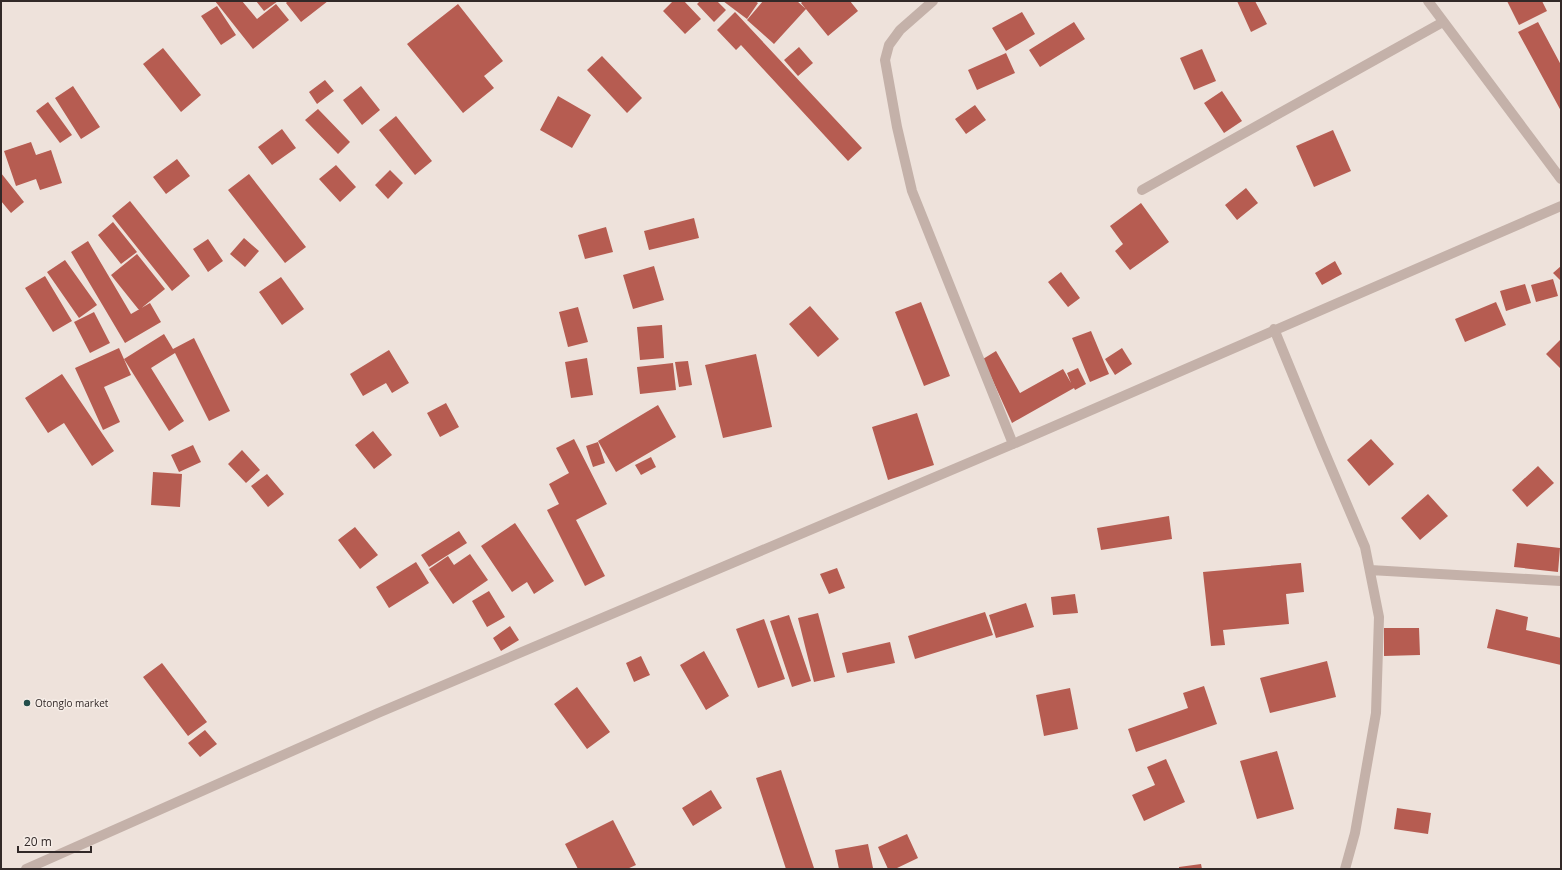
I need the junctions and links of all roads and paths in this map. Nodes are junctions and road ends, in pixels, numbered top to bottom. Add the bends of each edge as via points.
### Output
1 (933, 1) edge
2 (1428, 1) edge
3 (1443, 22) junction
4 (1561, 179) edge
5 (1142, 190) dead end
6 (1561, 206) edge
7 (1274, 329) junction
8 (1013, 444) junction
9 (1370, 570) junction
10 (1561, 581) edge
11 (26, 869) edge
12 (1345, 869) edge

1 - 8 street via 900,30 889,45 885,60 897,127 912,191
2 - 3 street
3 - 4 street
3 - 5 street via 1326,85
6 - 7 street
7 - 8 street
7 - 9 street via 1365,547
8 - 11 street via 378,713
9 - 10 street
9 - 12 street via 1379,617 1376,713 1355,833

